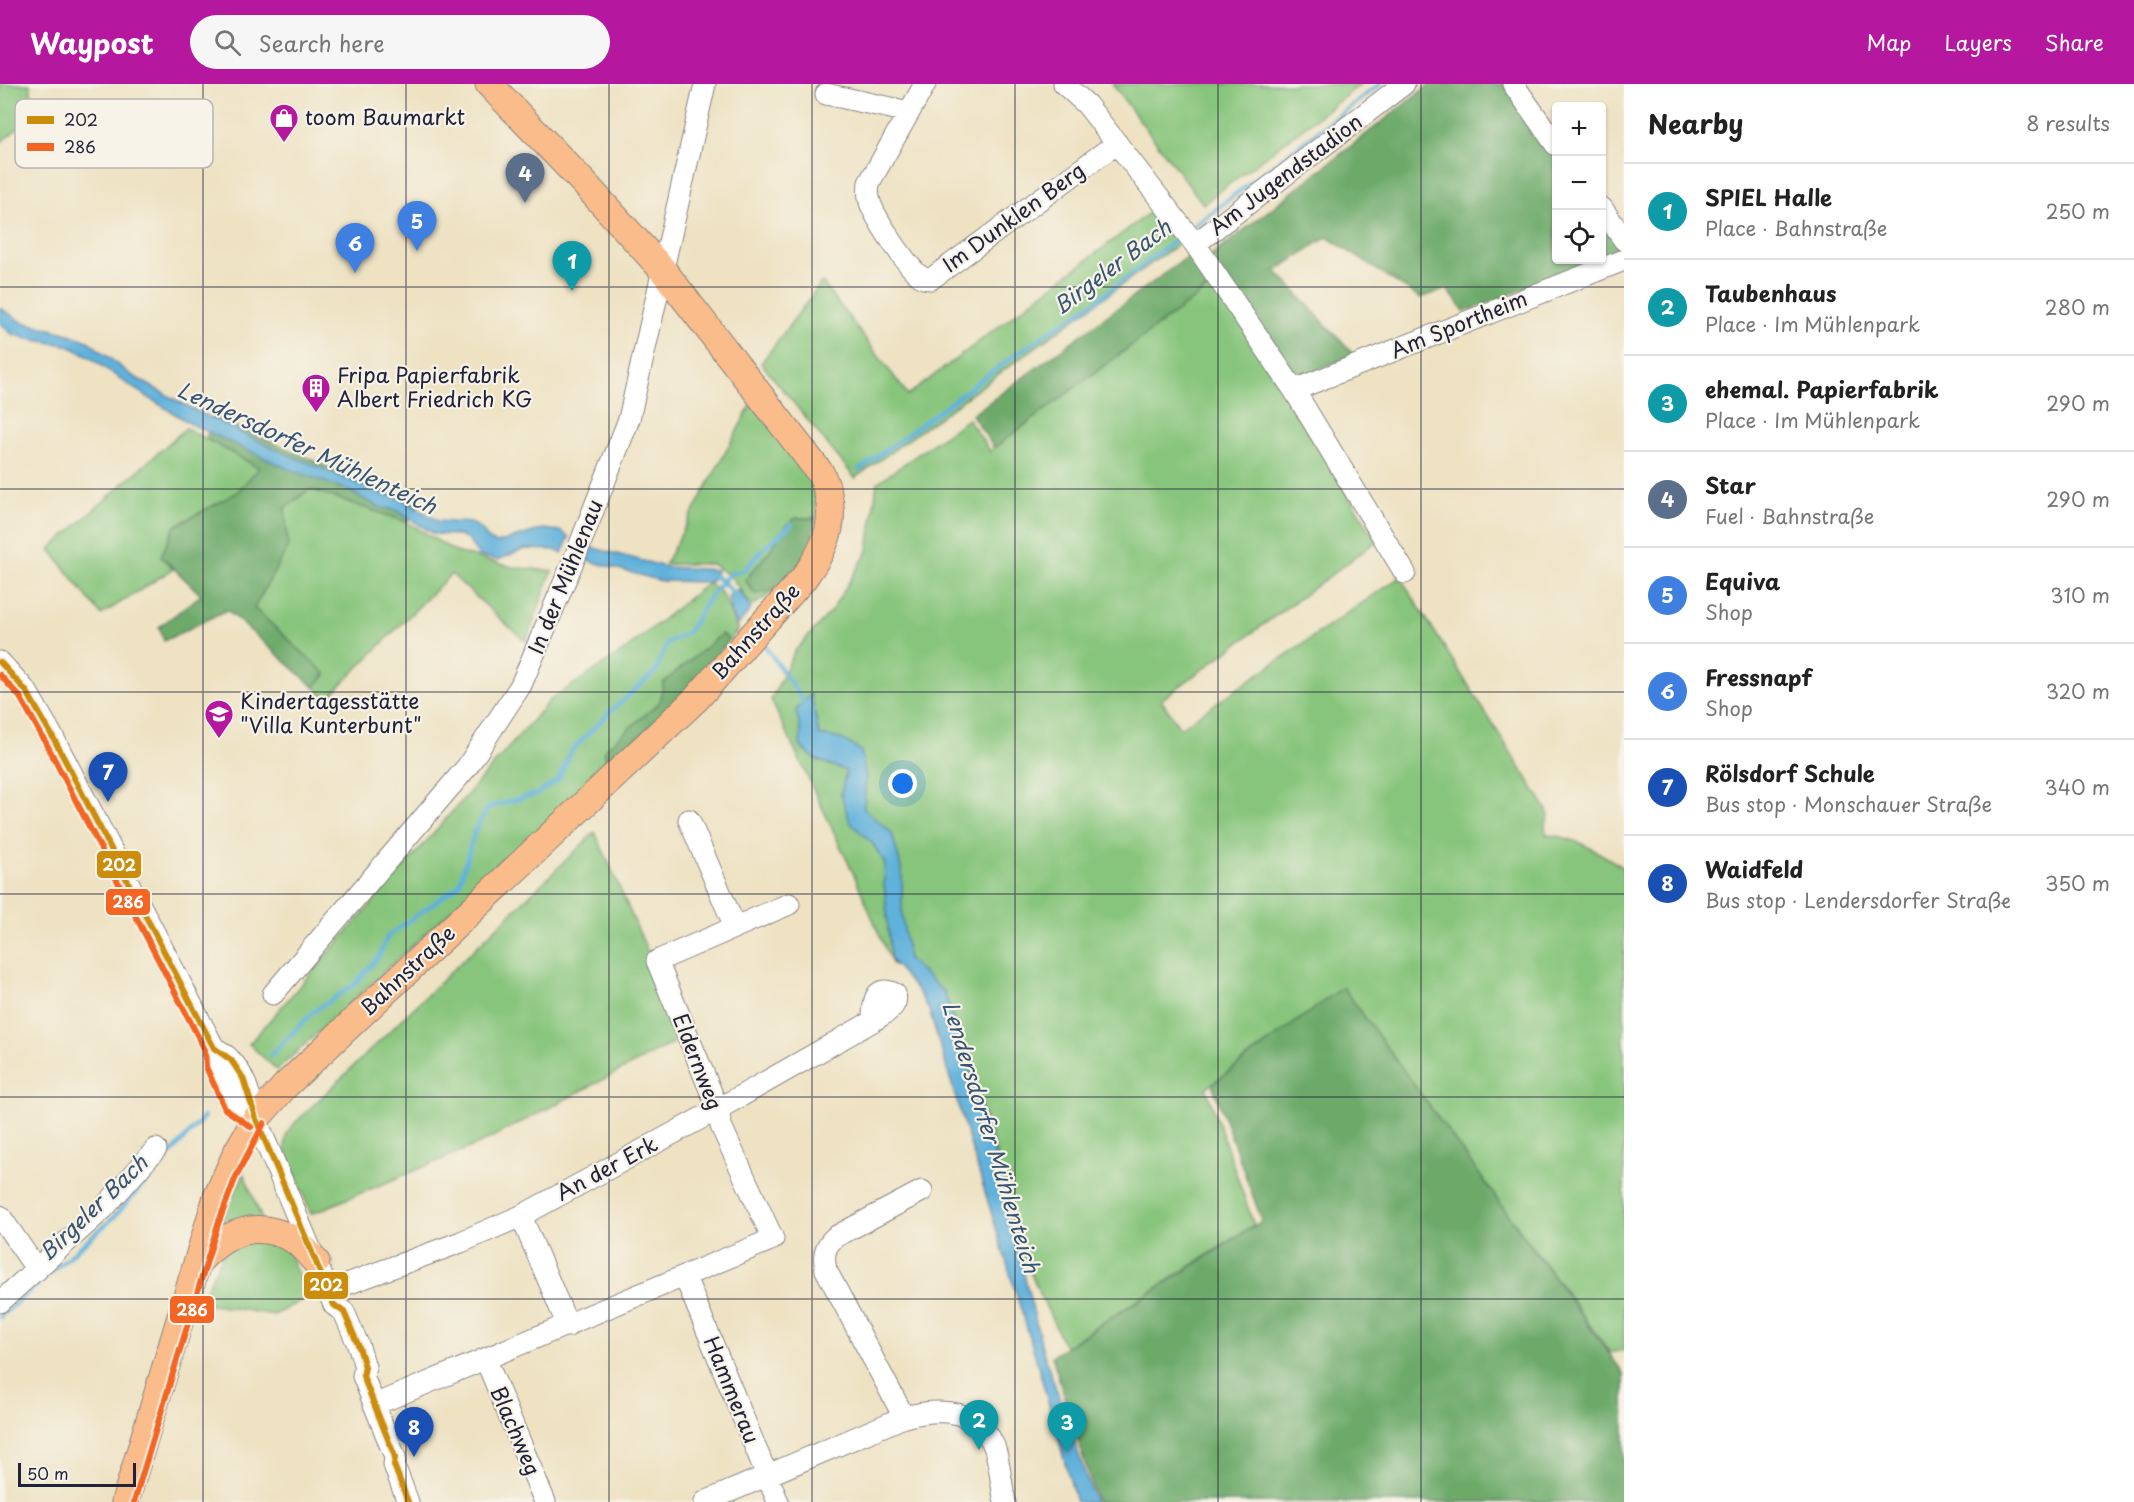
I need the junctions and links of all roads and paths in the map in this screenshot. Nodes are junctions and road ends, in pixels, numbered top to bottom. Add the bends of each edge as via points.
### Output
1 (489, 84) edge
2 (705, 84) edge
3 (925, 84) edge
4 (1064, 84) edge
5 (1404, 84) edge
6 (1513, 84) edge
7 (826, 94) dead end
8 (909, 112) junction
9 (1552, 139) edge
10 (1117, 142) junction
11 (1603, 210) edge
12 (1189, 235) junction
13 (1624, 240) edge
14 (1624, 260) edge
15 (662, 269) junction
16 (1294, 390) junction
17 (1405, 573) dead end
18 (0, 662) edge
19 (689, 820) dead end
20 (789, 904) dead end
21 (735, 927) junction
22 (273, 994) dead end
23 (873, 1021) dead end
24 (718, 1109) junction
25 (256, 1119) junction
26 (156, 1149) dead end
27 (922, 1191) dead end
28 (0, 1216) edge
29 (521, 1216) junction
30 (316, 1262) junction
31 (197, 1263) junction
32 (37, 1270) junction
33 (685, 1277) junction
34 (331, 1298) junction
35 (0, 1302) edge
36 (568, 1326) junction
37 (486, 1360) junction
38 (374, 1405) junction
39 (904, 1417) junction
40 (395, 1457) junction
41 (766, 1476) junction
42 (125, 1502) edge
43 (408, 1502) edge
44 (421, 1502) edge
45 (545, 1502) edge
46 (705, 1502) edge
47 (778, 1502) edge
48 (1005, 1502) edge

1 - 15 main road, Bahnstraße
2 - 15 street, In der Mühlenau
3 - 8 street, Im Dunklen Berg
4 - 10 street
5 - 12 street, Am Jugendstadion
6 - 9 street
7 - 8 street
8 - 10 street, Im Dunklen Berg via 868,183 867,192 882,227 915,273 923,278 931,279
10 - 12 street
11 - 13 street
12 - 16 street
14 - 16 street, Am Sportheim
15 - 22 street, In der Mühlenau via 629,419 521,685 454,782
15 - 25 main road, Bahnstraße via 821,474 829,492 831,511 818,559 696,699 286,1085
16 - 17 street
18 - 25 street via 27,692 54,739 214,1048 214,1064 233,1104
19 - 21 street
20 - 21 street, Eldernweg
21 - 24 street, Eldernweg via 657,961
23 - 24 street, An der Erk
24 - 29 street, An der Erk
24 - 33 street, Eldernweg via 721,1126 773,1239
25 - 30 street
25 - 31 main road, Bahnstraße via 226,1174
26 - 32 street via 103,1209
27 - 39 street via 836,1237 824,1254 826,1270
28 - 32 street
29 - 34 street, An der Erk
29 - 36 street
30 - 31 main road via 287,1236 255,1229 228,1236
30 - 34 street
31 - 42 main road, Bahnstraße
32 - 35 street
33 - 36 street
33 - 41 street, Hammerau
34 - 38 street via 336,1329 355,1371 363,1376
36 - 37 street
37 - 38 street
37 - 45 street, Blachweg
38 - 40 street
39 - 41 street
39 - 48 street via 923,1412 960,1413 988,1434
40 - 43 street via 394,1465
40 - 44 street via 405,1466
41 - 46 street
41 - 47 street, Hammerau

